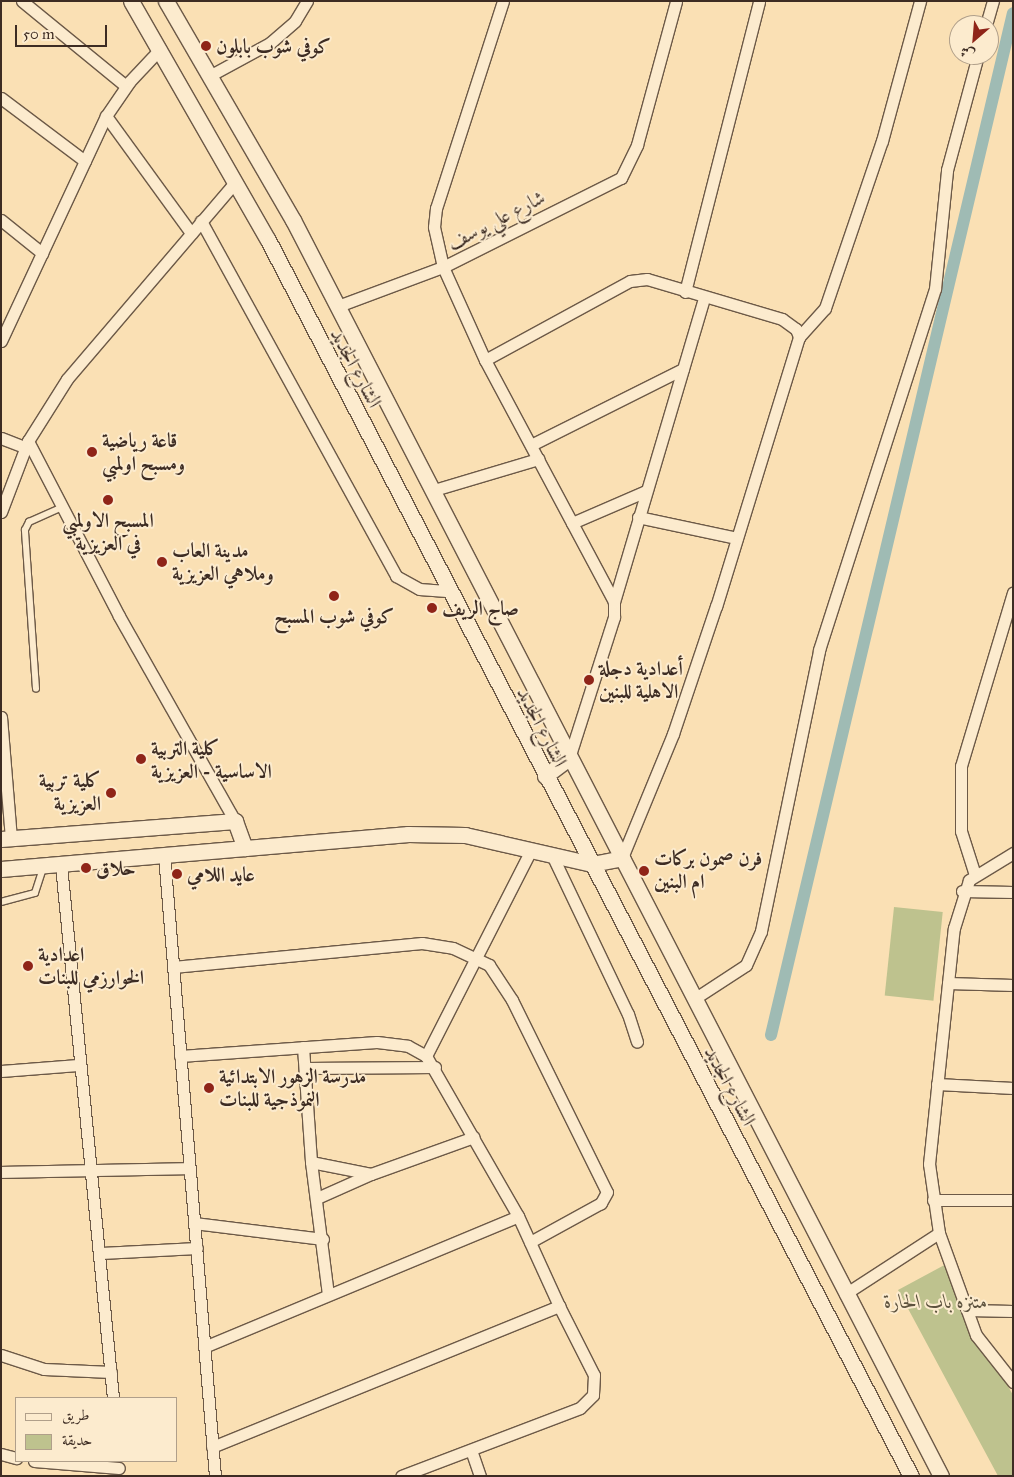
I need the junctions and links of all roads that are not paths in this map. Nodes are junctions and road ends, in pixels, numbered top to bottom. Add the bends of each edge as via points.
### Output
1 (22, 1) edge
2 (131, 1) edge
3 (166, 1) edge
4 (307, 1) edge
5 (503, 1) edge
6 (676, 1) edge
7 (759, 1) edge
8 (920, 1) edge
9 (993, 1) edge
10 (989, 15) edge
11 (160, 49) junction
12 (975, 65) edge
13 (211, 75) junction
14 (126, 86) junction
15 (1, 98) edge
16 (106, 116) junction
17 (86, 161) junction
18 (235, 182) junction
19 (1, 220) edge
20 (201, 222) junction
21 (191, 233) junction
22 (42, 253) junction
23 (443, 267) junction
24 (685, 292) junction
25 (704, 298) junction
26 (338, 306) junction
27 (799, 337) junction
28 (1, 340) edge
29 (485, 360) junction
30 (683, 369) junction
31 (1, 438) edge
32 (26, 444) junction
33 (531, 445) junction
34 (538, 459) junction
35 (434, 490) junction
36 (646, 492) junction
37 (62, 507) junction
38 (1, 512) edge
39 (638, 517) junction
40 (572, 523) junction
41 (737, 538) junction
42 (450, 591) junction
43 (1013, 593) edge
44 (614, 602) junction
45 (36, 689) dead end
46 (1, 717) edge
47 (568, 758) junction
48 (545, 776) junction
49 (235, 821) junction
50 (6, 838) edge
51 (245, 848) junction
52 (531, 850) junction
53 (1013, 853) edge
54 (164, 855) junction
55 (552, 855) junction
56 (622, 858) junction
57 (592, 864) junction
58 (61, 865) junction
59 (44, 866) junction
60 (1, 869) edge
61 (974, 875) junction
62 (962, 890) junction
63 (1013, 892) edge
64 (1, 902) edge
65 (477, 957) junction
66 (173, 967) junction
67 (948, 983) junction
68 (1013, 985) edge
69 (694, 999) junction
70 (636, 1042) dead end
71 (303, 1047) junction
72 (180, 1056) junction
73 (426, 1056) junction
74 (78, 1065) junction
75 (435, 1067) junction
76 (305, 1068) junction
77 (1, 1071) edge
78 (937, 1084) junction
79 (1013, 1088) edge
80 (474, 1137) junction
81 (311, 1162) junction
82 (190, 1168) junction
83 (1, 1172) edge
84 (89, 1172) junction
85 (371, 1174) junction
86 (317, 1198) junction
87 (933, 1200) junction
88 (1013, 1200) edge
89 (518, 1216) junction
90 (194, 1224) junction
91 (939, 1233) junction
92 (323, 1239) junction
93 (530, 1242) junction
94 (197, 1248) junction
95 (101, 1253) junction
96 (328, 1294) junction
97 (845, 1294) junction
98 (559, 1306) junction
99 (967, 1310) junction
100 (1013, 1311) edge
101 (204, 1347) junction
102 (1, 1355) edge
103 (111, 1372) junction
104 (1013, 1382) edge
105 (113, 1397) edge
106 (212, 1447) junction
107 (471, 1450) junction
108 (1, 1454) edge
109 (15, 1458) edge
110 (46, 1462) edge
111 (119, 1468) edge
112 (214, 1476) edge
113 (401, 1476) edge
114 (480, 1476) edge
115 (910, 1476) edge
116 (941, 1476) edge

1 - 14 street
2 - 11 main road, الشارع الجديد
3 - 13 main road, الشارع الجديد
4 - 13 street via 295,22 270,43
5 - 23 street, شارع علي يوسف via 436,208 434,227
6 - 23 street, شارع علي يوسف via 637,146 621,178
7 - 24 street
8 - 27 street via 882,140 825,308
9 - 10 street
11 - 14 street
11 - 18 main road, الشارع الجديد
12 - 69 street via 947,170 935,289 819,650 761,931 746,965
13 - 26 main road, الشارع الجديد
14 - 16 street
15 - 17 street
16 - 17 street
16 - 21 street
17 - 22 street
18 - 20 street
18 - 42 main road, الشارع الجديد
19 - 22 street
20 - 21 street
20 - 42 street via 396,576 419,589
21 - 32 street via 67,379
22 - 28 street
23 - 26 street
23 - 29 street
24 - 25 street
24 - 29 street via 647,278 630,281
25 - 27 street via 782,319
25 - 30 street
26 - 35 main road, الشارع الجديد
27 - 41 street
29 - 33 street
30 - 33 street
30 - 36 street
31 - 32 street
32 - 37 street
32 - 38 street
33 - 34 street
34 - 35 street
34 - 40 street
35 - 47 main road, الشارع الجديد
36 - 39 street
36 - 40 street
37 - 45 lane via 29,522 25,530
37 - 49 street
39 - 41 street
39 - 44 street
40 - 44 street
41 - 56 street via 673,734
42 - 48 main road, الشارع الجديد
43 - 61 street via 961,766 961,832
44 - 47 street via 614,617
46 - 50 street
47 - 48 main road
47 - 56 main road, الشارع الجديد
48 - 57 main road, الشارع الجديد
49 - 50 main road
49 - 51 main road
51 - 52 main road via 443,834
51 - 54 main road
52 - 55 main road
52 - 65 street
53 - 61 street
54 - 58 main road
54 - 66 street
55 - 57 main road
55 - 70 street via 628,1014
56 - 57 main road
56 - 69 main road, الشارع الجديد
57 - 115 main road, الشارع الجديد
58 - 59 main road
58 - 74 street
59 - 60 main road
59 - 64 lane via 35,893
61 - 62 street
62 - 63 street
62 - 67 street
65 - 66 street via 422,943
65 - 73 street
65 - 93 street via 489,965 512,1000 607,1192 602,1203
66 - 72 street
67 - 68 street
67 - 78 street
69 - 97 main road, الشارع الجديد
71 - 72 street
71 - 73 street via 396,1042
71 - 76 street
72 - 82 street
73 - 75 street
74 - 77 street
74 - 84 street
75 - 76 street
75 - 80 street
76 - 81 street
78 - 79 street
78 - 87 street via 928,1164
80 - 85 street
80 - 89 street
81 - 85 street
81 - 86 street
82 - 84 street
82 - 90 street
83 - 84 street
84 - 95 street
85 - 86 street
86 - 92 street
87 - 88 street
87 - 91 street
89 - 93 street
89 - 96 street
90 - 92 street
90 - 94 street
91 - 97 street
91 - 99 street
92 - 96 street
93 - 98 street
94 - 95 street
94 - 101 street
95 - 103 street
96 - 101 street
97 - 116 main road, الشارع الجديد
98 - 106 street
98 - 107 street via 594,1375 593,1395 580,1408
99 - 100 street
99 - 104 street via 976,1335
101 - 106 street
102 - 103 street via 44,1369
103 - 105 street
106 - 112 street
107 - 113 street
107 - 114 street
108 - 109 street
110 - 111 street

